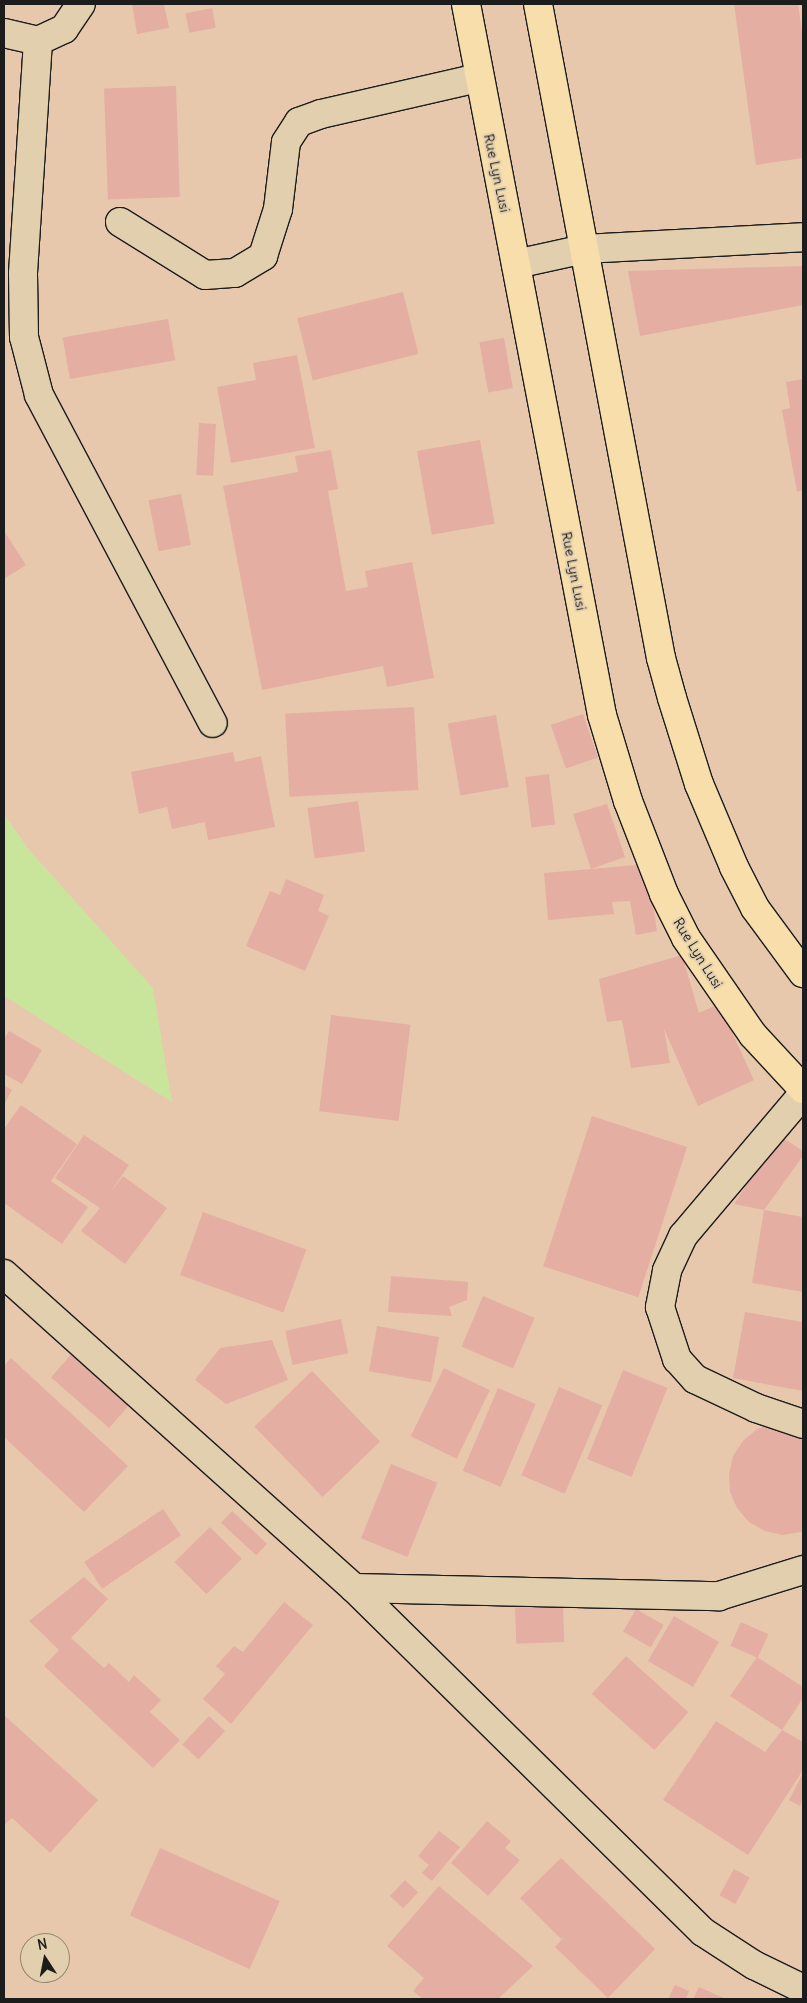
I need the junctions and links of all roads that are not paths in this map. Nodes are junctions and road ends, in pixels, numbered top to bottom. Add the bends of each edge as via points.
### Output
1 (82, 4) edge
2 (466, 4) edge
3 (538, 4) edge
4 (4, 33) edge
5 (38, 41) junction
6 (478, 78) junction
7 (120, 222) dead end
8 (803, 237) edge
9 (584, 249) junction
10 (516, 264) junction
11 (213, 723) dead end
12 (803, 973) edge
13 (803, 1089) edge
14 (803, 1094) edge
15 (4, 1274) edge
16 (803, 1424) edge
17 (803, 1570) edge
18 (354, 1588) junction
19 (803, 1989) edge

1 - 5 street via 64,29
2 - 6 main road, Rue Lyn Lusi
3 - 9 main road
4 - 5 street
5 - 11 street via 23,274 24,337 39,395
6 - 7 street via 299,122 286,142 278,209 263,256 235,272 205,274
6 - 10 main road, Rue Lyn Lusi
8 - 9 street
9 - 10 street
9 - 12 main road via 672,698 699,784 734,867 755,908
10 - 13 main road, Rue Lyn Lusi via 602,715 628,801 664,894 686,938 753,1035
14 - 16 street via 683,1236 667,1271 660,1307 677,1359 695,1379 756,1408
15 - 18 street
17 - 18 street via 719,1596
18 - 19 street via 703,1932 754,1965

